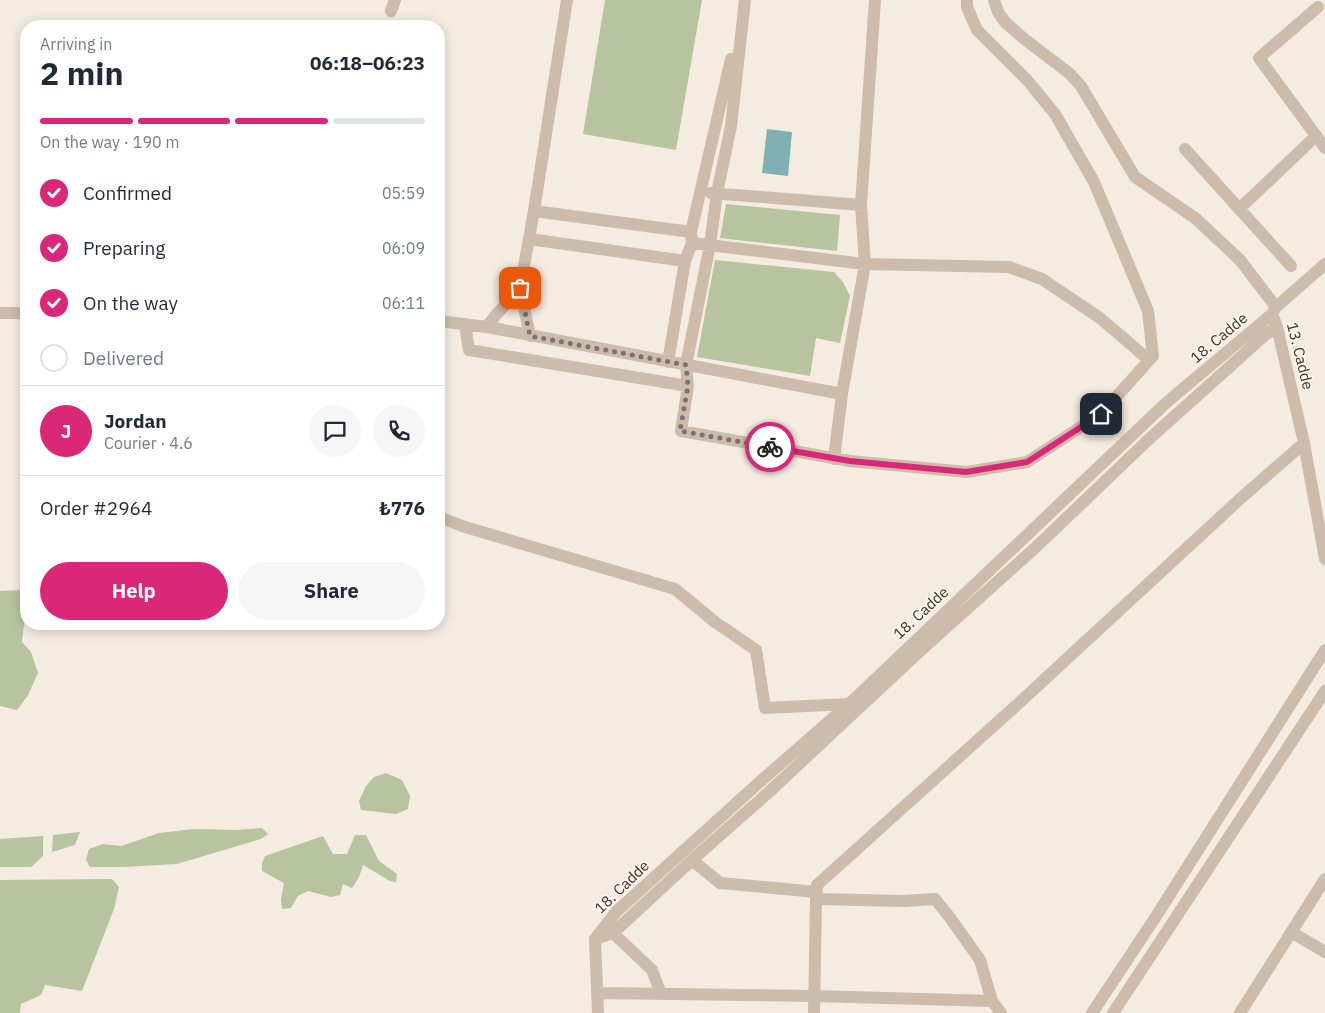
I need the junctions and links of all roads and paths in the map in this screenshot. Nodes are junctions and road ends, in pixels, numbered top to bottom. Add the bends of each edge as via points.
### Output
1 (567, 0) edge
2 (744, 0) edge
3 (875, 0) edge
4 (967, 0) edge
5 (994, 0) edge
6 (1319, 7) edge
7 (1316, 136) junction
8 (1325, 148) edge
9 (1185, 150) dead end
10 (701, 192) junction
11 (717, 193) junction
12 (861, 205) junction
13 (1239, 209) junction
14 (534, 211) junction
15 (692, 237) junction
16 (529, 239) junction
17 (710, 245) junction
18 (685, 261) junction
19 (864, 264) junction
20 (1325, 264) edge
21 (1291, 266) dead end
22 (520, 288) junction
23 (1274, 310) junction
24 (0, 313) edge
25 (20, 313) edge
26 (445, 322) edge
27 (465, 324) junction
28 (487, 327) junction
29 (1276, 327) junction
30 (530, 336) junction
31 (632, 354) junction
32 (1149, 360) junction
33 (668, 362) junction
34 (686, 365) junction
35 (630, 377) junction
36 (688, 386) junction
37 (842, 394) junction
38 (1304, 443) junction
39 (834, 459) junction
40 (445, 519) edge
41 (1325, 559) edge
42 (1325, 650) edge
43 (1325, 691) edge
44 (849, 704) junction
45 (692, 860) junction
46 (1325, 879) edge
47 (817, 896) junction
48 (1291, 932) junction
49 (613, 933) junction
50 (594, 939) junction
51 (1325, 952) edge
52 (598, 993) junction
53 (662, 994) junction
54 (814, 996) junction
55 (992, 1001) junction
56 (598, 1013) edge
57 (814, 1013) edge
58 (1001, 1013) edge
59 (1092, 1013) edge
60 (1113, 1013) edge
61 (1240, 1013) edge

1 - 14 street
2 - 10 street
2 - 11 street via 731,126
3 - 12 street
4 - 32 street via 977,30 1027,80 1055,114 1094,182 1148,311 1153,356
5 - 23 street, 13. Cadde via 1005,22 1081,86 1135,177 1195,218 1240,260
6 - 7 street via 1259,58
7 - 8 street
7 - 13 street
9 - 13 street
10 - 11 street
10 - 15 street
11 - 12 street
11 - 17 street
12 - 19 street
13 - 21 street
14 - 15 street
14 - 16 street
15 - 17 street
15 - 18 street
16 - 18 street
16 - 22 street
17 - 19 street
17 - 34 street
18 - 33 street
19 - 32 street via 1009,267 1042,280 1100,318
19 - 37 street
20 - 23 street, 18. Cadde
22 - 28 street
22 - 30 street
23 - 29 street, 13. Cadde
23 - 44 street, 18. Cadde via 1167,402
24 - 25 street
26 - 27 street
27 - 28 street
27 - 35 street via 469,350
28 - 30 street
29 - 38 street, 13. Cadde
29 - 45 street, 18. Cadde via 1155,434 1035,548
30 - 31 street
31 - 33 street
31 - 35 street
32 - 39 street via 1101,414 1027,462 966,472
33 - 34 street
34 - 36 street
34 - 37 street
35 - 36 street
36 - 39 street via 680,431
37 - 39 street
38 - 41 street, 13. Cadde
38 - 47 street via 817,885
40 - 44 street via 675,589 756,650 766,708
42 - 59 street
43 - 60 street
44 - 50 street, 18. Cadde via 616,912
45 - 47 street via 720,883
45 - 49 street, 18. Cadde
46 - 48 street
47 - 54 street
47 - 55 street via 904,901 935,899 980,960
48 - 51 street
48 - 61 street
49 - 50 street, 18. Cadde
49 - 53 street via 652,970
50 - 52 street
52 - 53 street
52 - 56 street
53 - 54 street
54 - 55 street
54 - 57 street
55 - 58 street

